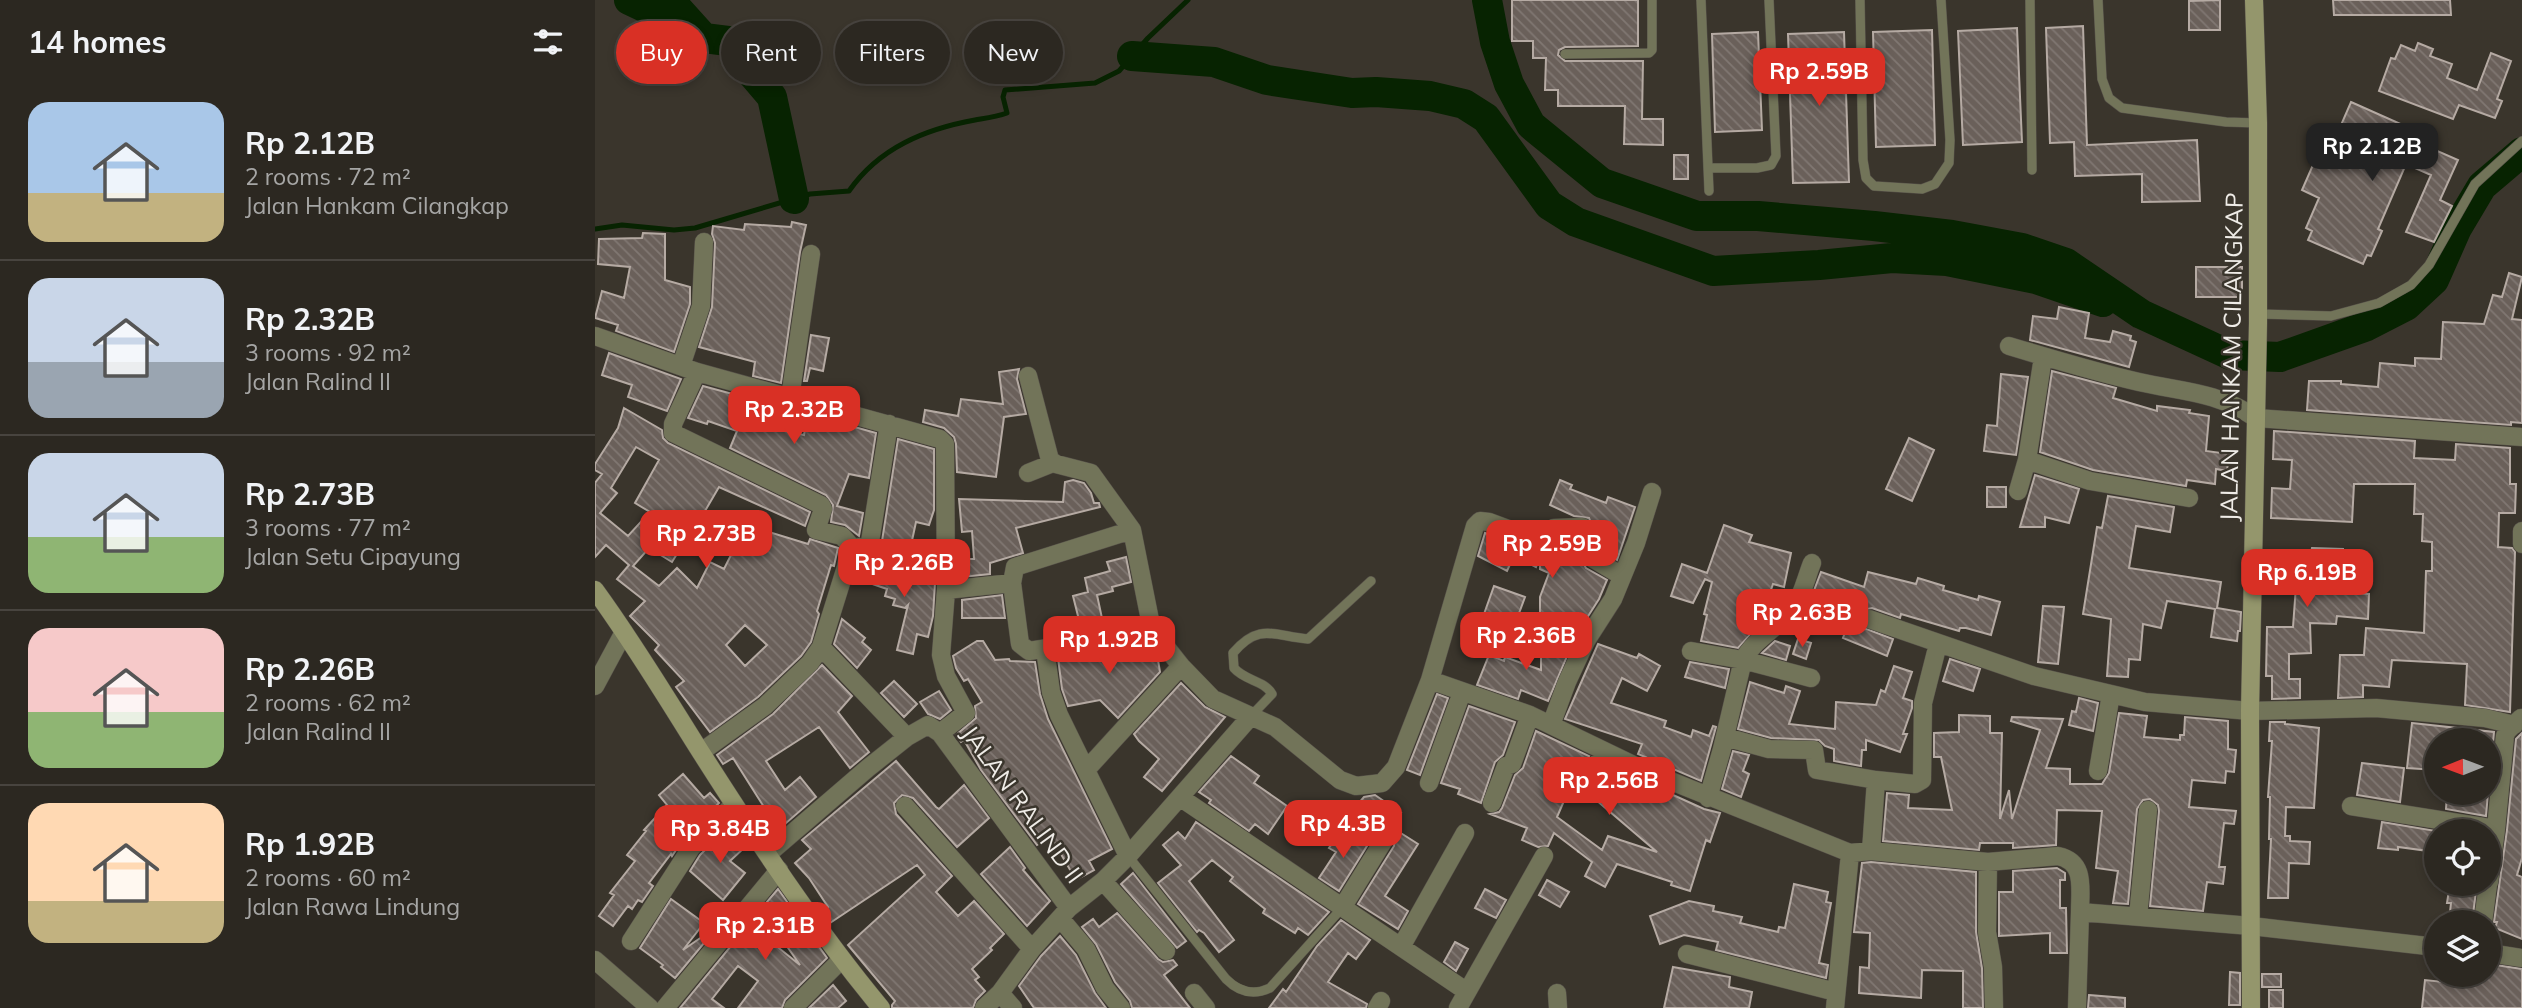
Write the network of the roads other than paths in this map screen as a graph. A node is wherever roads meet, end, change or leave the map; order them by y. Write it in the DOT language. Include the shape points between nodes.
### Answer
graph roads {
  1 [pos="1652,0"];
  2 [pos="1701,0"];
  3 [pos="1769,0"];
  4 [pos="1860,0"];
  5 [pos="1941,0"];
  6 [pos="2030,0"];
  7 [pos="2098,0"];
  8 [pos="2254,0"];
  9 [pos="1565,54"];
  10 [pos="2258,122"];
  11 [pos="2522,141"];
  12 [pos="1708,168"];
  13 [pos="2032,170"];
  14 [pos="1709,191"];
  15 [pos="704,242"];
  16 [pos="811,254"];
  17 [pos="2258,319"];
  18 [pos="595,336"];
  19 [pos="2009,346"];
  20 [pos="2043,356"];
  21 [pos="689,369"];
  22 [pos="1028,376"];
  23 [pos="790,398"];
  24 [pos="2256,418"];
  25 [pos="890,424"];
  26 [pos="2522,437"];
  27 [pos="2027,460"];
  28 [pos="1053,463"];
  29 [pos="1028,473"];
  30 [pos="2018,491"];
  31 [pos="1652,492"];
  32 [pos="2189,498"];
  33 [pos="1132,530"];
  34 [pos="2522,531"];
  35 [pos="2522,544"];
  36 [pos="850,545"];
  37 [pos="869,548"];
  38 [pos="1812,564"];
  39 [pos="1622,576"];
  40 [pos="1371,581"];
  41 [pos="946,583"];
  42 [pos="1012,583"];
  43 [pos="595,590"];
  44 [pos="1870,619"];
  45 [pos="1155,631"];
  46 [pos="624,632"];
  47 [pos="1938,644"];
  48 [pos="821,647"];
  49 [pos="1045,649"];
  50 [pos="1691,651"];
  51 [pos="1743,660"];
  52 [pos="1181,666"];
  53 [pos="597,678"];
  54 [pos="1811,678"];
  55 [pos="1430,680"];
  56 [pos="1462,692"];
  57 [pos="2111,694"];
  58 [pos="2250,711"];
  59 [pos="1530,715"];
  60 [pos="1251,716"];
  61 [pos="2518,721"];
  62 [pos="1551,725"];
  63 [pos="940,733"];
  64 [pos="907,737"];
  65 [pos="1725,737"];
  66 [pos="701,752"];
  67 [pos="1606,752"];
  68 [pos="1086,770"];
  69 [pos="2098,771"];
  70 [pos="1876,780"];
  71 [pos="1429,783"];
  72 [pos="1577,789"];
  73 [pos="1181,798"];
  74 [pos="1708,798"];
  75 [pos="1492,803"];
  76 [pos="734,804"];
  77 [pos="905,806"];
  78 [pos="2351,806"];
  79 [pos="2148,810"];
  80 [pos="2433,819"];
  81 [pos="2497,819"];
  82 [pos="1465,833"];
  83 [pos="1384,840"];
  84 [pos="1871,851"];
  85 [pos="1850,853"];
  86 [pos="768,854"];
  87 [pos="1128,856"];
  88 [pos="1544,856"];
  89 [pos="1988,862"];
  90 [pos="779,870"];
  91 [pos="1103,881"];
  92 [pos="1342,908"];
  93 [pos="2080,912"];
  94 [pos="1065,913"];
  95 [pos="2138,917"];
  96 [pos="2251,926"];
  97 [pos="632,941"];
  98 [pos="2424,946"];
  99 [pos="1401,947"];
  100 [pos="1032,949"];
  101 [pos="1166,951"];
  102 [pos="1688,954"];
  103 [pos="2501,955"];
  104 [pos="2522,958"];
  105 [pos="595,960"];
  106 [pos="841,960"];
  107 [pos="1467,991"];
  108 [pos="1000,993"];
  109 [pos="1194,993"];
  110 [pos="1836,1000"];
  111 [pos="650,1008"];
  112 [pos="665,1008"];
  113 [pos="793,1008"];
  114 [pos="881,1008"];
  115 [pos="984,1008"];
  116 [pos="1013,1008"];
  117 [pos="1121,1008"];
  118 [pos="1206,1008"];
  119 [pos="1458,1008"];
  120 [pos="1994,1008"];
  121 [pos="2077,1008"];
  122 [pos="2251,1008"];
  1 -- 9 [label="lane" via="1649,53"];
  2 -- 12 [label="lane"];
  3 -- 12 [label="lane" via="1776,156 1771,165 1757,168"];
  4 -- 5 [label="lane" via="1866,178 1874,186 1923,189 1935,184 1949,163"];
  6 -- 13 [label="lane"];
  7 -- 10 [label="lane" via="2102,79 2115,103 2141,112"];
  8 -- 10 [label="street, JALAN HANKAM CILANGKAP"];
  10 -- 17 [label="street, JALAN HANKAM CILANGKAP"];
  11 -- 17 [label="lane" via="2475,184 2429,265 2411,285 2379,303 2331,316"];
  12 -- 14 [label="lane"];
  15 -- 21 [label="street" via="701,306"];
  16 -- 23 [label="street"];
  17 -- 24 [label="street, JALAN HANKAM CILANGKAP"];
  18 -- 21 [label="street, JALAN RALIND II"];
  19 -- 20 [label="street"];
  20 -- 24 [label="street" via="2203,393"];
  20 -- 27 [label="street"];
  21 -- 23 [label="street, JALAN RALIND II"];
  21 -- 36 [label="street" via="673,433 821,505 816,530 842,536"];
  22 -- 28 [label="street"];
  23 -- 25 [label="street, JALAN RALIND II"];
  24 -- 26 [label="street"];
  24 -- 58 [label="street, JALAN HANKAM CILANGKAP"];
  25 -- 37 [label="street"];
  25 -- 41 [label="street, JALAN RALIND II" via="940,439 947,447"];
  27 -- 30 [label="street"];
  27 -- 32 [label="street" via="2090,481"];
  28 -- 29 [label="street"];
  28 -- 33 [label="street" via="1091,473"];
  31 -- 39 [label="street"];
  33 -- 42 [label="street" via="1016,567"];
  33 -- 45 [label="street"];
  34 -- 35 [label="street"];
  36 -- 37 [label="street"];
  36 -- 48 [label="street"];
  37 -- 41 [label="street"];
  38 -- 51 [label="street" via="1795,606 1763,634"];
  39 -- 55 [label="street" via="1592,558 1582,527 1554,528 1549,544 1480,521"];
  39 -- 62 [label="street" via="1571,671"];
  40 -- 60 [label="lane" via="1308,639 1263,632 1238,647 1233,653 1234,668 1272,694"];
  41 -- 42 [label="street"];
  41 -- 63 [label="street, JALAN RALIND II" via="941,662 966,713"];
  42 -- 49 [label="street" via="1020,644 1029,651"];
  43 -- 46 [label="street"];
  44 -- 47 [label="street"];
  45 -- 49 [label="street"];
  45 -- 52 [label="street"];
  46 -- 53 [label="street"];
  46 -- 66 [label="street"];
  47 -- 57 [label="street" via="2034,676"];
  47 -- 70 [label="street" via="1923,703 1922,780 1915,785"];
  48 -- 64 [label="street"];
  48 -- 66 [label="street" via="778,695"];
  49 -- 68 [label="street" via="1051,692"];
  50 -- 51 [label="street"];
  51 -- 54 [label="street"];
  51 -- 65 [label="street"];
  52 -- 60 [label="street" via="1213,699"];
  52 -- 68 [label="street"];
  55 -- 56 [label="street"];
  55 -- 60 [label="street" via="1396,767 1382,783 1356,786 1340,780 1275,727"];
  56 -- 59 [label="street"];
  56 -- 71 [label="street"];
  57 -- 58 [label="street" via="2145,702"];
  57 -- 69 [label="street"];
  58 -- 61 [label="street" via="2377,708"];
  58 -- 96 [label="street, JALAN HANKAM CILANGKAP"];
  59 -- 62 [label="street"];
  59 -- 75 [label="street"];
  60 -- 73 [label="street"];
  61 -- 81 [label="street" via="2505,736"];
  62 -- 67 [label="street"];
  63 -- 64 [label="street" via="929,724"];
  63 -- 94 [label="street, JALAN RALIND II"];
  64 -- 86 [label="street"];
  65 -- 70 [label="street" via="1769,749 1814,750 1817,770"];
  65 -- 74 [label="street"];
  66 -- 76 [label="street"];
  67 -- 72 [label="street"];
  67 -- 74 [label="street"];
  68 -- 87 [label="street"];
  70 -- 84 [label="street"];
  73 -- 87 [label="street"];
  73 -- 92 [label="street"];
  74 -- 85 [label="street"];
  76 -- 86 [label="street"];
  76 -- 97 [label="street" via="691,848"];
  77 -- 100 [label="street"];
  78 -- 80 [label="street"];
  79 -- 95 [label="street"];
  82 -- 99 [label="street"];
  83 -- 92 [label="street"];
  84 -- 85 [label="street"];
  84 -- 89 [label="street"];
  85 -- 110 [label="street"];
  86 -- 90 [label="street"];
  87 -- 91 [label="street"];
  87 -- 92 [label="lane" via="1226,979 1248,992 1275,984"];
  88 -- 107 [label="street"];
  89 -- 93 [label="street" via="2068,858 2080,877"];
  89 -- 120 [label="street" via="1987,932"];
  90 -- 106 [label="street"];
  90 -- 112 [label="street"];
  91 -- 94 [label="street"];
  91 -- 101 [label="street"];
  92 -- 99 [label="street"];
  93 -- 95 [label="street"];
  93 -- 121 [label="street"];
  94 -- 100 [label="street"];
  94 -- 117 [label="street, JALAN RALIND II" via="1105,988"];
  95 -- 96 [label="street"];
  96 -- 98 [label="street"];
  96 -- 122 [label="street, JALAN HANKAM CILANGKAP"];
  99 -- 107 [label="street"];
  100 -- 108 [label="street"];
  102 -- 110 [label="street"];
  103 -- 104 [label="street"];
  105 -- 111 [label="street"];
  106 -- 113 [label="street"];
  106 -- 114 [label="street"];
  107 -- 119 [label="street"];
  108 -- 115 [label="street"];
  108 -- 116 [label="street"];
  109 -- 118 [label="street"];
}
